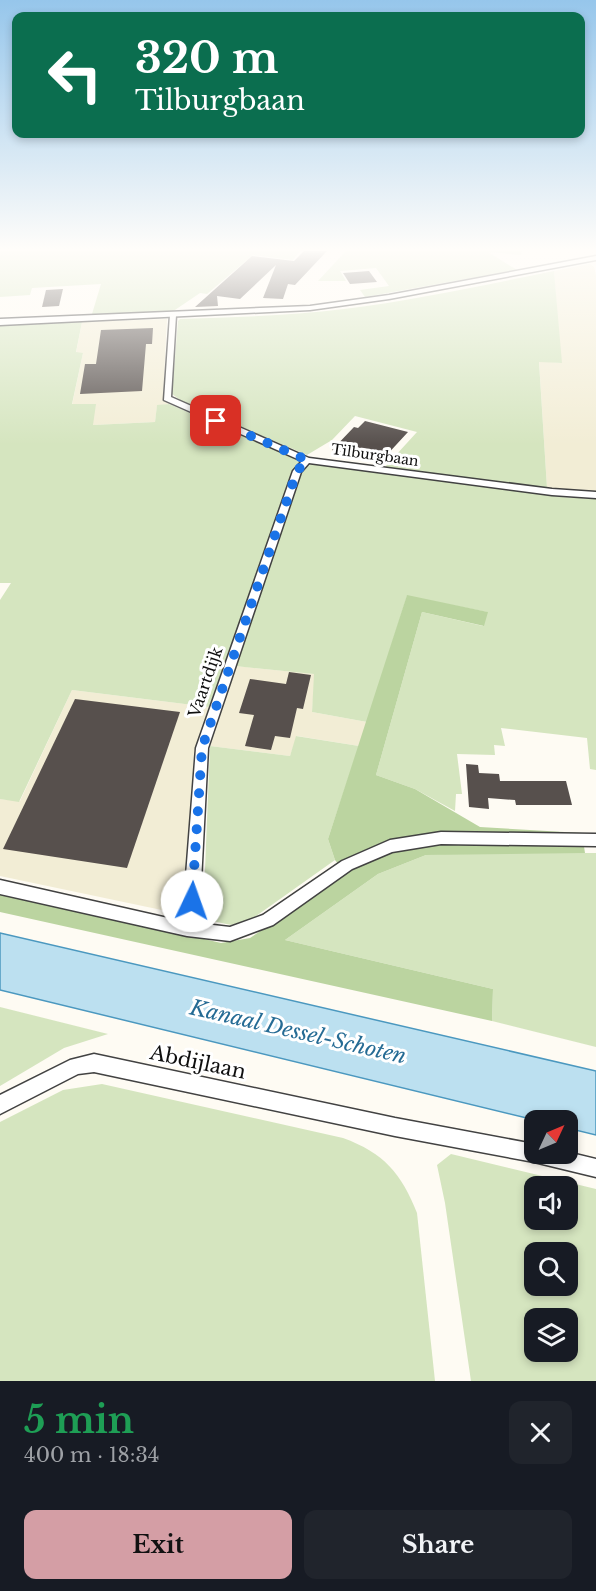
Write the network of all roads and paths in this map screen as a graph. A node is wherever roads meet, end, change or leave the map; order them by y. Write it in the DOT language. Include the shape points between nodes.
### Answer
graph roads {
  1 [pos="162,315"];
  2 [pos="173,315"];
  3 [pos="0,322"];
  4 [pos="307,460"];
  5 [pos="596,495"];
  6 [pos="596,840"];
  7 [pos="0,887"];
  8 [pos="187,928"];
  9 [pos="0,1105"];
  10 [pos="524,1151"];
  11 [pos="578,1164"];
  12 [pos="596,1168"];
  1 -- 3 [label="street"];
  2 -- 4 [label="street, Tilburgbaan" via="167,398"];
  4 -- 5 [label="street, Tilburgbaan"];
  4 -- 8 [label="street, Vaartdijk" via="297,471 202,748"];
  6 -- 8 [label="street" via="441,838 390,846 347,865 268,920 250,928 230,934"];
  7 -- 8 [label="street"];
  9 -- 10 [label="street, Abdijlaan" via="76,1066 94,1063"];
  11 -- 12 [label="street, Abdijlaan"];
}
